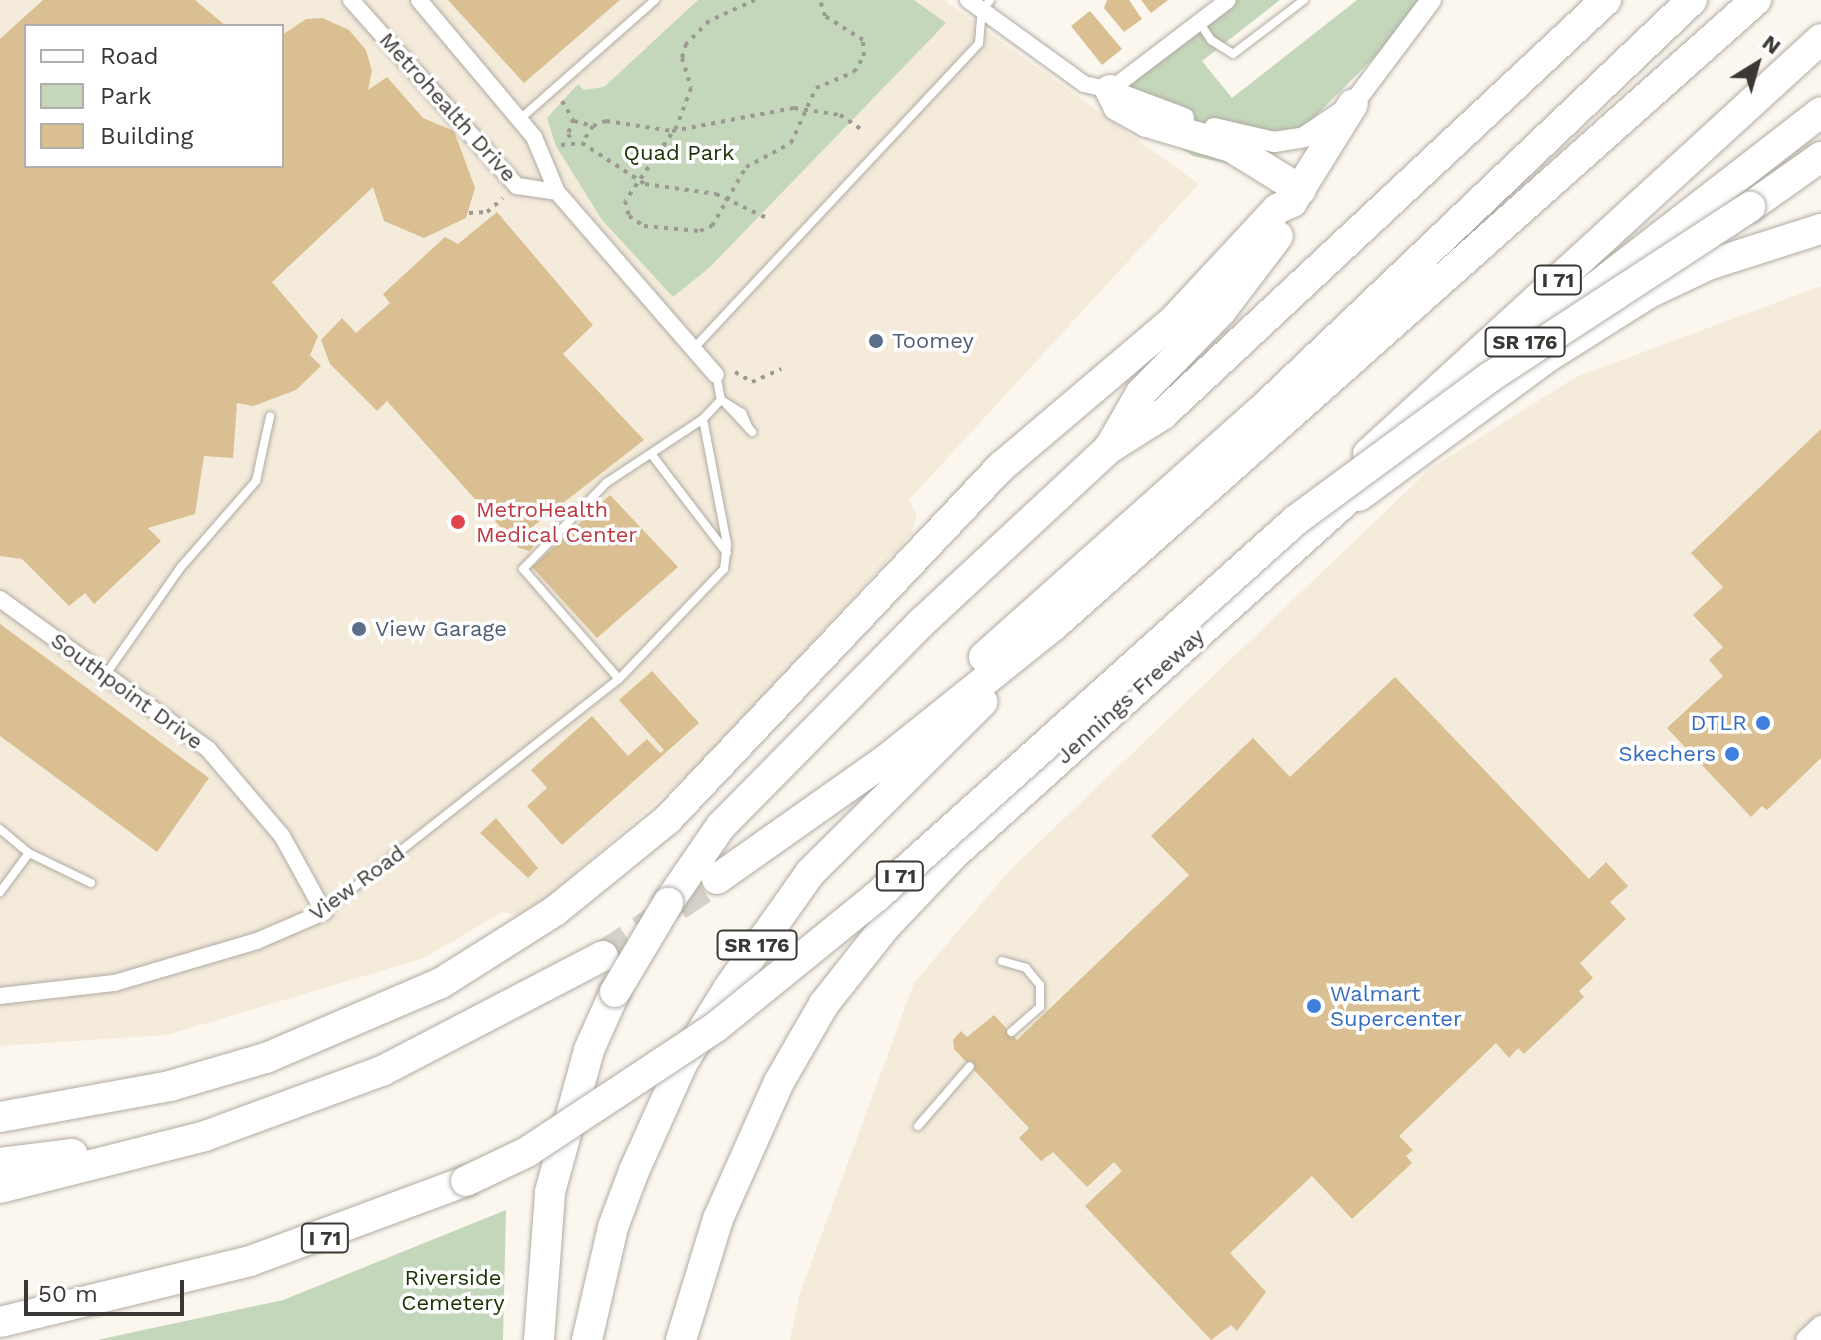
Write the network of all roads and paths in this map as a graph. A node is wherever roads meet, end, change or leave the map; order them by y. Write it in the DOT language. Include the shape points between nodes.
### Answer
graph roads {
  1 [pos="351,0"];
  2 [pos="419,0"];
  3 [pos="655,0"];
  4 [pos="755,0"];
  5 [pos="820,0"];
  6 [pos="968,0"];
  7 [pos="1228,0"];
  8 [pos="1304,0"];
  9 [pos="1431,0"];
  10 [pos="1606,0"];
  11 [pos="1692,0"];
  12 [pos="1756,0"];
  13 [pos="986,5"];
  14 [pos="1199,22"];
  15 [pos="1821,39"];
  16 [pos="1110,90"];
  17 [pos="552,92"];
  18 [pos="1353,104"];
  19 [pos="803,108"];
  20 [pos="1821,112"];
  21 [pos="520,119"];
  22 [pos="574,121"];
  23 [pos="1821,125"];
  24 [pos="593,126"];
  25 [pos="862,130"];
  26 [pos="672,131"];
  27 [pos="574,142"];
  28 [pos="582,143"];
  29 [pos="561,145"];
  30 [pos="1821,157"];
  31 [pos="1821,168"];
  32 [pos="1740,176"];
  33 [pos="635,179"];
  34 [pos="557,192"];
  35 [pos="1297,196"];
  36 [pos="503,198"];
  37 [pos="727,198"];
  38 [pos="1750,207"];
  39 [pos="469,213"];
  40 [pos="769,219"];
  41 [pos="1821,229"];
  42 [pos="694,348"];
  43 [pos="781,369"];
  44 [pos="735,372"];
  45 [pos="716,375"];
  46 [pos="724,403"];
  47 [pos="270,417"];
  48 [pos="703,419"];
  49 [pos="751,430"];
  50 [pos="1108,449"];
  51 [pos="652,455"];
  52 [pos="1309,521"];
  53 [pos="727,553"];
  54 [pos="0,599"];
  55 [pos="1052,627"];
  56 [pos="106,674"];
  57 [pos="619,679"];
  58 [pos="827,803"];
  59 [pos="0,829"];
  60 [pos="29,853"];
  61 [pos="717,879"];
  62 [pos="91,883"];
  63 [pos="0,892"];
  64 [pos="324,912"];
  65 [pos="603,956"];
  66 [pos="1002,961"];
  67 [pos="0,996"];
  68 [pos="1011,1032"];
  69 [pos="970,1066"];
  70 [pos="0,1117"];
  71 [pos="918,1126"];
  72 [pos="205,1136"];
  73 [pos="0,1163"];
  74 [pos="0,1188"];
  75 [pos="178,1282"];
  76 [pos="0,1306"];
  77 [pos="0,1322"];
  78 [pos="1821,1326"];
  79 [pos="539,1340"];
  80 [pos="587,1340"];
  81 [pos="681,1340"];
  82 [pos="1806,1340"];
  1 -- 34 [label="street, Metrohealth Drive" via="517,186"];
  2 -- 21 [label="street, Metrohealth Drive"];
  3 -- 17 [label="lane"];
  4 -- 26 [label="path" via="709,21 686,44 682,58 691,88"];
  5 -- 19 [label="path" via="825,16 863,40 864,56 854,72 816,88"];
  6 -- 13 [label="street"];
  7 -- 14 [label="street"];
  8 -- 14 [label="lane" via="1233,54 1211,40"];
  9 -- 18 [label="street"];
  10 -- 50 [label="highway" via="1162,415"];
  11 -- 58 [label="highway" via="1272,400 955,683 847,771"];
  12 -- 55 [label="highway"];
  13 -- 16 [label="street" via="1084,84"];
  13 -- 42 [label="lane" via="979,43"];
  14 -- 16 [label="street"];
  15 -- 52 [label="highway, I 71, bridge"];
  16 -- 18 [label="street" via="1227,132 1274,142 1304,137"];
  16 -- 35 [label="highway" via="1118,106 1147,122 1231,147"];
  17 -- 21 [label="lane"];
  17 -- 22 [label="path"];
  18 -- 35 [label="highway"];
  19 -- 25 [label="path" via="840,115"];
  19 -- 26 [label="path"];
  19 -- 37 [label="path" via="791,143 746,167"];
  20 -- 32 [label="highway, SR 176"];
  21 -- 34 [label="street, Metrohealth Drive"];
  22 -- 24 [label="path"];
  22 -- 27 [label="path" via="568,134"];
  23 -- 32 [label="highway"];
  24 -- 26 [label="path" via="610,121"];
  24 -- 28 [label="path"];
  26 -- 33 [label="path"];
  27 -- 28 [label="path"];
  27 -- 29 [label="path"];
  28 -- 33 [label="path"];
  30 -- 38 [label="highway"];
  31 -- 38 [label="highway"];
  32 -- 52 [label="highway, Jennings Freeway / SR 176" via="1570,304"];
  33 -- 37 [label="path"];
  33 -- 37 [label="path" via="625,209 653,230 705,230"];
  34 -- 42 [label="street, Metrohealth Drive"];
  35 -- 50 [label="highway" via="1288,222 1249,276 1141,393"];
  35 -- 70 [label="highway" via="1277,209 1174,320 1002,466 667,820 555,911 441,983 266,1058 170,1086"];
  36 -- 39 [label="path" via="487,212"];
  37 -- 40 [label="path"];
  38 -- 52 [label="highway, bridge" via="1490,377"];
  41 -- 52 [label="highway" via="1708,265 1649,293"];
  42 -- 45 [label="street, Metrohealth Drive"];
  43 -- 44 [label="path" via="752,382"];
  45 -- 46 [label="lane"];
  46 -- 48 [label="lane"];
  46 -- 49 [label="lane" via="750,421"];
  47 -- 56 [label="lane" via="256,481 181,567"];
  48 -- 51 [label="lane"];
  48 -- 53 [label="lane"];
  50 -- 79 [label="highway, bridge" via="921,623 721,826 639,946 589,1050 550,1192"];
  51 -- 53 [label="lane"];
  51 -- 57 [label="lane" via="606,483 523,569"];
  52 -- 75 [label="highway, I 71, bridge" via="795,967 620,1094 466,1181 331,1236"];
  52 -- 81 [label="highway, Jennings Freeway / SR 176" via="952,856 824,1004 742,1158"];
  53 -- 57 [label="lane, View Road" via="724,569"];
  54 -- 56 [label="street, Southpoint Drive"];
  55 -- 58 [label="highway"];
  55 -- 80 [label="highway, SR 176" via="810,873 728,989 683,1062 634,1171 613,1227"];
  56 -- 64 [label="street, Southpoint Drive" via="208,749 282,836"];
  57 -- 64 [label="lane, View Road"];
  58 -- 61 [label="highway"];
  59 -- 60 [label="lane"];
  60 -- 62 [label="lane"];
  60 -- 63 [label="lane"];
  64 -- 67 [label="street, View Road" via="257,941 114,983"];
  65 -- 72 [label="highway" via="382,1071"];
  66 -- 68 [label="lane" via="1026,968 1040,985 1040,1007"];
  69 -- 71 [label="lane"];
  72 -- 73 [label="highway"];
  72 -- 74 [label="highway"];
  75 -- 76 [label="highway, I 71"];
  75 -- 77 [label="highway"];
  78 -- 82 [label="street"];
}
